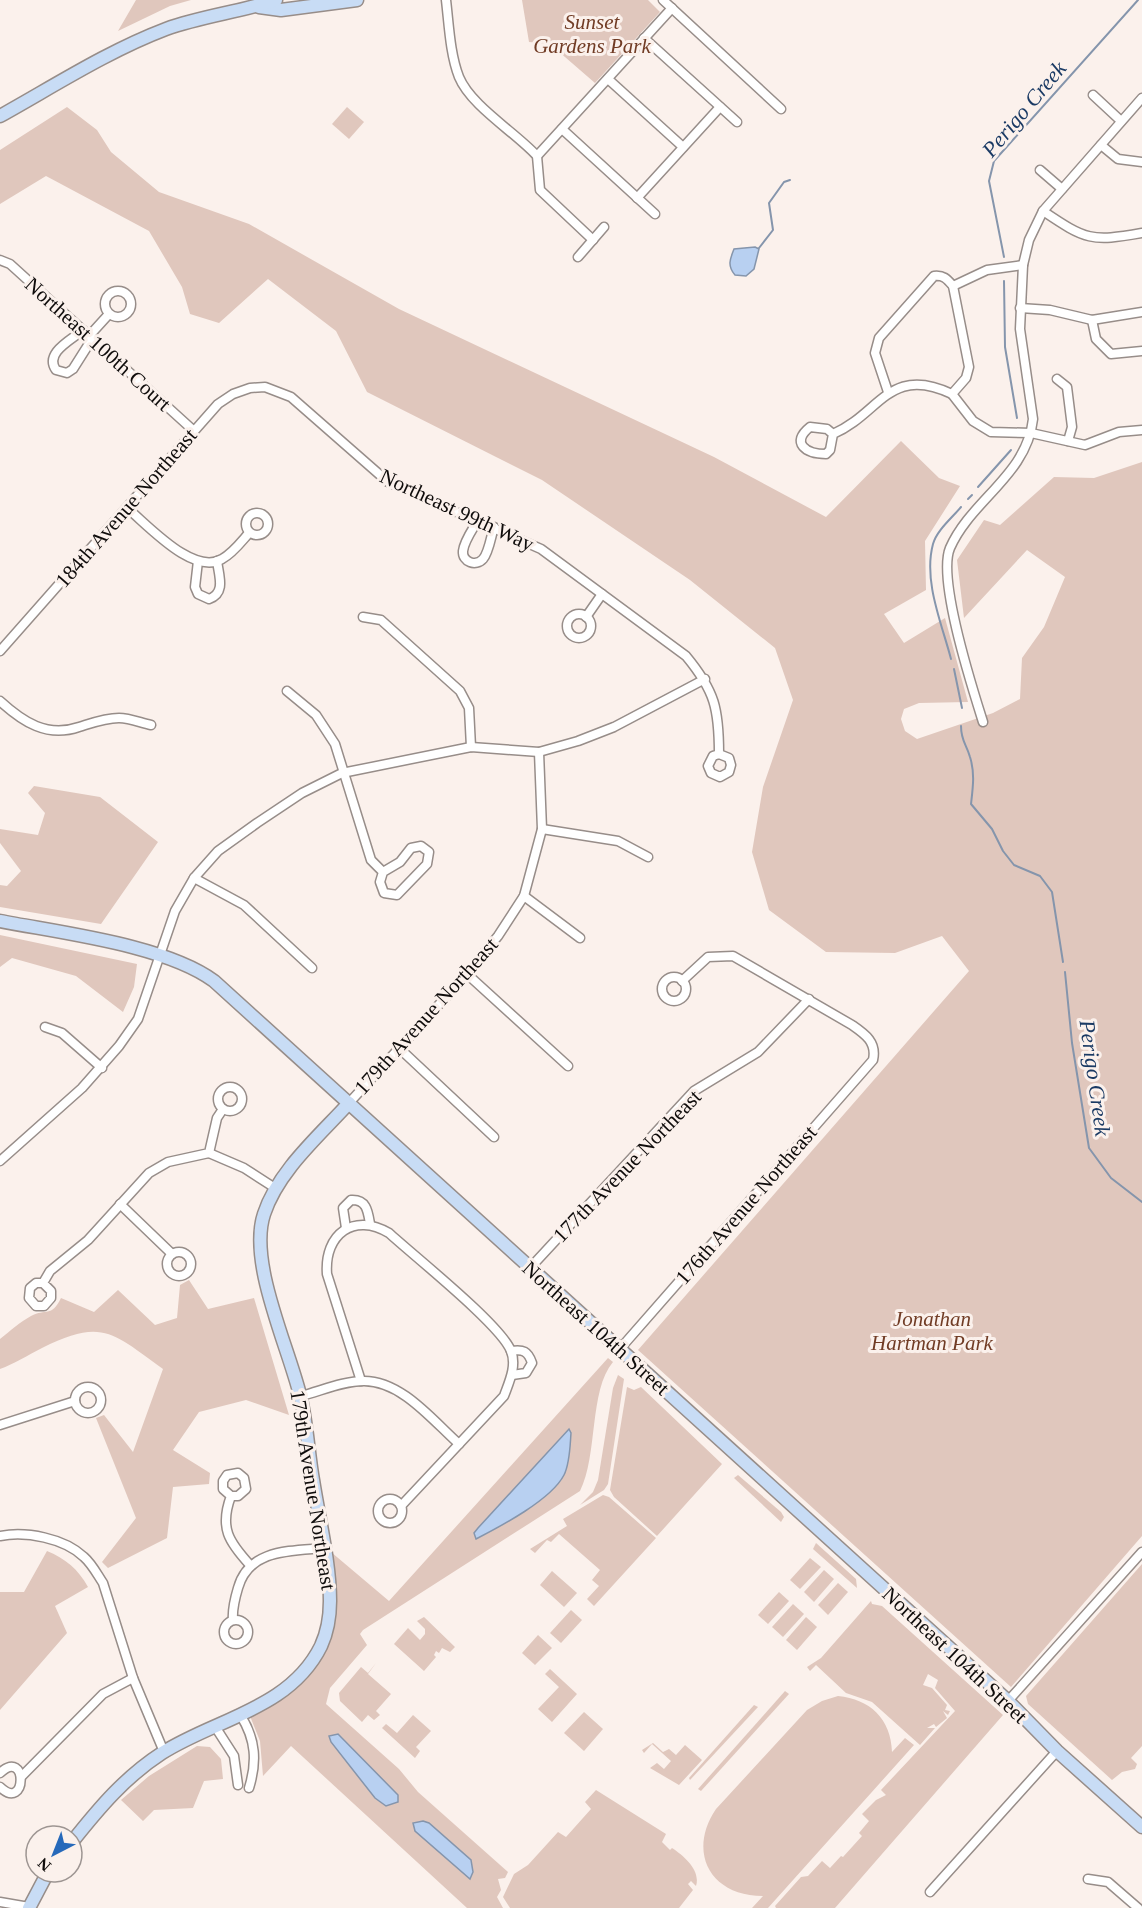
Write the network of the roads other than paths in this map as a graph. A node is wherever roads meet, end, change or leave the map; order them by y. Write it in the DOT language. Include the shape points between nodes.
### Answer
graph roads {
  1 [pos="276,0"];
  2 [pos="357,0"];
  3 [pos="446,0"];
  4 [pos="663,0"];
  5 [pos="258,3"];
  6 [pos="672,8"];
  7 [pos="644,38"];
  8 [pos="608,79"];
  9 [pos="1092,95"];
  10 [pos="1142,98"];
  11 [pos="720,106"];
  12 [pos="781,109"];
  13 [pos="0,116"];
  14 [pos="1121,121"];
  15 [pos="736,122"];
  16 [pos="562,129"];
  17 [pos="1101,145"];
  18 [pos="683,147"];
  19 [pos="537,156"];
  20 [pos="1142,162"];
  21 [pos="1040,170"];
  22 [pos="1062,189"];
  23 [pos="637,198"];
  24 [pos="1043,211"];
  25 [pos="655,214"];
  26 [pos="604,227"];
  27 [pos="1142,233"];
  28 [pos="593,240"];
  29 [pos="578,257"];
  30 [pos="1,260"];
  31 [pos="1023,265"];
  32 [pos="953,286"];
  33 [pos="1020,308"];
  34 [pos="1142,312"];
  35 [pos="109,314"];
  36 [pos="1092,320"];
  37 [pos="88,335"];
  38 [pos="1142,351"];
  39 [pos="1057,379"];
  40 [pos="265,387"];
  41 [pos="888,392"];
  42 [pos="952,394"];
  43 [pos="1142,430"];
  44 [pos="194,431"];
  45 [pos="1031,433"];
  46 [pos="832,434"];
  47 [pos="1068,441"];
  48 [pos="127,508"];
  49 [pos="478,520"];
  50 [pos="494,527"];
  51 [pos="249,533"];
  52 [pos="198,561"];
  53 [pos="217,561"];
  54 [pos="602,594"];
  55 [pos="586,616"];
  56 [pos="363,617"];
  57 [pos="0,651"];
  58 [pos="705,679"];
  59 [pos="287,692"];
  60 [pos="0,701"];
  61 [pos="983,722"];
  62 [pos="151,725"];
  63 [pos="471,747"];
  64 [pos="539,752"];
  65 [pos="719,754"];
  66 [pos="342,773"];
  67 [pos="542,829"];
  68 [pos="648,856"];
  69 [pos="382,872"];
  70 [pos="194,878"];
  71 [pos="524,896"];
  72 [pos="0,921"];
  73 [pos="580,938"];
  74 [pos="158,955"];
  75 [pos="312,968"];
  76 [pos="467,974"];
  77 [pos="682,981"];
  78 [pos="809,999"];
  79 [pos="45,1028"];
  80 [pos="399,1048"];
  81 [pos="568,1066"];
  82 [pos="102,1068"];
  83 [pos="349,1103"];
  84 [pos="223,1109"];
  85 [pos="494,1137"];
  86 [pos="209,1153"];
  87 [pos="0,1161"];
  88 [pos="275,1188"];
  89 [pos="120,1204"];
  90 [pos="370,1224"];
  91 [pos="346,1228"];
  92 [pos="172,1254"];
  93 [pos="530,1268"];
  94 [pos="43,1283"];
  95 [pos="619,1350"];
  96 [pos="511,1351"];
  97 [pos="512,1375"];
  98 [pos="361,1381"];
  99 [pos="301,1396"];
  100 [pos="75,1401"];
  101 [pos="0,1425"];
  102 [pos="459,1444"];
  103 [pos="231,1496"];
  104 [pos="401,1506"];
  105 [pos="0,1536"];
  106 [pos="324,1548"];
  107 [pos="1142,1552"];
  108 [pos="250,1565"];
  109 [pos="233,1620"];
  110 [pos="133,1678"];
  111 [pos="1008,1701"];
  112 [pos="241,1716"];
  113 [pos="216,1728"];
  114 [pos="1057,1751"];
  115 [pos="164,1752"];
  116 [pos="0,1773"];
  117 [pos="22,1776"];
  118 [pos="238,1785"];
  119 [pos="0,1787"];
  120 [pos="249,1788"];
  121 [pos="84,1827"];
  122 [pos="1142,1827"];
  123 [pos="1088,1879"];
  124 [pos="41,1884"];
  125 [pos="930,1892"];
  126 [pos="0,1902"];
  127 [pos="29,1907"];
  128 [pos="1138,1908"];
  1 -- 5 [label="street"];
  2 -- 5 [label="street" via="281,10"];
  3 -- 19 [label="street" via="461,81"];
  4 -- 6 [label="street"];
  5 -- 13 [label="street" via="165,30"];
  6 -- 7 [label="street"];
  6 -- 12 [label="street"];
  7 -- 8 [label="street"];
  7 -- 11 [label="street"];
  8 -- 16 [label="street"];
  8 -- 18 [label="street"];
  9 -- 14 [label="street"];
  10 -- 14 [label="street"];
  11 -- 15 [label="street"];
  11 -- 18 [label="street"];
  14 -- 17 [label="street"];
  16 -- 19 [label="street"];
  16 -- 23 [label="street"];
  17 -- 20 [label="street" via="1118,159"];
  17 -- 22 [label="street"];
  18 -- 23 [label="street"];
  19 -- 28 [label="street" via="540,190"];
  21 -- 22 [label="street"];
  22 -- 24 [label="street"];
  23 -- 25 [label="street"];
  24 -- 27 [label="street" via="1089,238 1102,240"];
  24 -- 31 [label="street" via="1029,240"];
  26 -- 28 [label="street"];
  28 -- 29 [label="street"];
  30 -- 37 [label="street, Northeast 100th Court"];
  31 -- 32 [label="street" via="987,270"];
  31 -- 33 [label="street"];
  32 -- 41 [label="street" via="947,278 934,276 879,338 875,353"];
  32 -- 42 [label="street" via="969,367 966,378"];
  33 -- 36 [label="street"];
  33 -- 45 [label="street" via="1033,419"];
  34 -- 36 [label="street"];
  35 -- 37 [label="street"];
  36 -- 38 [label="street" via="1096,339 1111,354"];
  37 -- 37 [label="street" via="73,369 67,373 56,370 54,355"];
  37 -- 44 [label="street, Northeast 100th Court"];
  39 -- 47 [label="street" via="1067,387 1072,427"];
  40 -- 44 [label="street, 184th Avenue Northeast" via="233,394 218,404"];
  40 -- 49 [label="street, Northeast 99th Way" via="308,410 388,482"];
  41 -- 42 [label="street" via="926,385"];
  41 -- 46 [label="street" via="849,427"];
  42 -- 45 [label="street" via="973,421 991,432"];
  43 -- 47 [label="street" via="1119,432 1085,445"];
  44 -- 48 [label="street, 184th Avenue Northeast"];
  45 -- 47 [label="street"];
  45 -- 61 [label="street" via="1014,468 957,536 946,563 954,617"];
  48 -- 52 [label="street" via="174,548"];
  48 -- 57 [label="street, 184th Avenue Northeast"];
  49 -- 50 [label="street, Northeast 99th Way"];
  49 -- 50 [label="street" via="463,550 469,562 483,559"];
  50 -- 54 [label="street, Northeast 99th Way" via="541,549"];
  51 -- 53 [label="street" via="231,553"];
  52 -- 53 [label="street"];
  52 -- 53 [label="street" via="195,588 208,598 215,596 220,587"];
  54 -- 55 [label="street"];
  54 -- 58 [label="street, Northeast 99th Way" via="686,656"];
  56 -- 63 [label="street" via="381,620 460,691 469,708"];
  58 -- 64 [label="street" via="614,727"];
  58 -- 65 [label="street" via="719,722"];
  59 -- 66 [label="street" via="327,729"];
  60 -- 62 [label="street" via="32,726 50,731 67,731 120,718"];
  63 -- 64 [label="street"];
  63 -- 66 [label="street"];
  64 -- 67 [label="street, 179th Avenue Northeast"];
  66 -- 69 [label="street" via="371,860"];
  66 -- 70 [label="street" via="302,793 257,823 218,851"];
  67 -- 68 [label="street" via="618,841"];
  67 -- 71 [label="street, 179th Avenue Northeast"];
  69 -- 69 [label="street" via="400,862 411,848 421,846 429,852 427,864 397,895 384,893"];
  70 -- 74 [label="street" via="175,911"];
  70 -- 75 [label="street" via="244,905"];
  71 -- 73 [label="street"];
  71 -- 76 [label="street, 179th Avenue Northeast"];
  72 -- 74 [label="street, Northeast 104th Street"];
  74 -- 82 [label="street" via="138,1019"];
  74 -- 83 [label="street, Northeast 104th Street" via="196,968 214,981"];
  76 -- 80 [label="street, 179th Avenue Northeast"];
  76 -- 81 [label="street"];
  77 -- 78 [label="street" via="708,957 733,956"];
  78 -- 93 [label="street, 177th Avenue Northeast" via="758,1052 694,1092"];
  78 -- 95 [label="street, 176th Avenue Northeast" via="866,1035 874,1046 873,1059"];
  79 -- 82 [label="street" via="62,1033"];
  80 -- 83 [label="street, 179th Avenue Northeast"];
  80 -- 85 [label="street"];
  82 -- 87 [label="street"];
  83 -- 88 [label="street, 179th Avenue Northeast"];
  83 -- 93 [label="street, Northeast 104th Street"];
  84 -- 86 [label="street"];
  86 -- 88 [label="street" via="244,1168"];
  86 -- 89 [label="street" via="168,1162 149,1173"];
  88 -- 99 [label="street, 179th Avenue Northeast" via="263,1215 264,1276"];
  89 -- 92 [label="street"];
  89 -- 94 [label="street" via="88,1240 50,1270"];
  90 -- 91 [label="street"];
  90 -- 91 [label="street" via="366,1207 351,1200 343,1208"];
  90 -- 96 [label="street" via="389,1233 491,1326"];
  91 -- 98 [label="street" via="326,1258 327,1274"];
  93 -- 95 [label="street, Northeast 104th Street"];
  95 -- 111 [label="street, Northeast 104th Street"];
  96 -- 97 [label="street"];
  96 -- 97 [label="street" via="526,1352 532,1363 526,1373"];
  97 -- 102 [label="street" via="504,1396"];
  98 -- 99 [label="street"];
  98 -- 102 [label="street" via="380,1383 402,1393"];
  99 -- 106 [label="street, 179th Avenue Northeast"];
  100 -- 101 [label="street"];
  102 -- 104 [label="street"];
  103 -- 108 [label="street" via="225,1522 229,1542"];
  105 -- 110 [label="street" via="53,1540 84,1557 103,1583"];
  106 -- 108 [label="street" via="275,1552"];
  106 -- 112 [label="street, 179th Avenue Northeast" via="330,1601 320,1646 288,1688"];
  107 -- 111 [label="street"];
  108 -- 109 [label="street" via="239,1582"];
  110 -- 115 [label="street"];
  110 -- 117 [label="street" via="103,1694"];
  111 -- 114 [label="street, Northeast 104th Street"];
  112 -- 113 [label="street, 179th Avenue Northeast"];
  112 -- 120 [label="street" via="254,1750"];
  113 -- 115 [label="street, 179th Avenue Northeast"];
  113 -- 118 [label="street" via="234,1756"];
  114 -- 122 [label="street, Northeast 104th Street"];
  114 -- 125 [label="street"];
  115 -- 121 [label="street, 179th Avenue Northeast" via="116,1788"];
  116 -- 117 [label="street" via="13,1768"];
  117 -- 119 [label="street" via="22,1783 14,1791"];
  123 -- 128 [label="street" via="1108,1882"];
  124 -- 127 [label="street"];
  126 -- 127 [label="street"];
}
